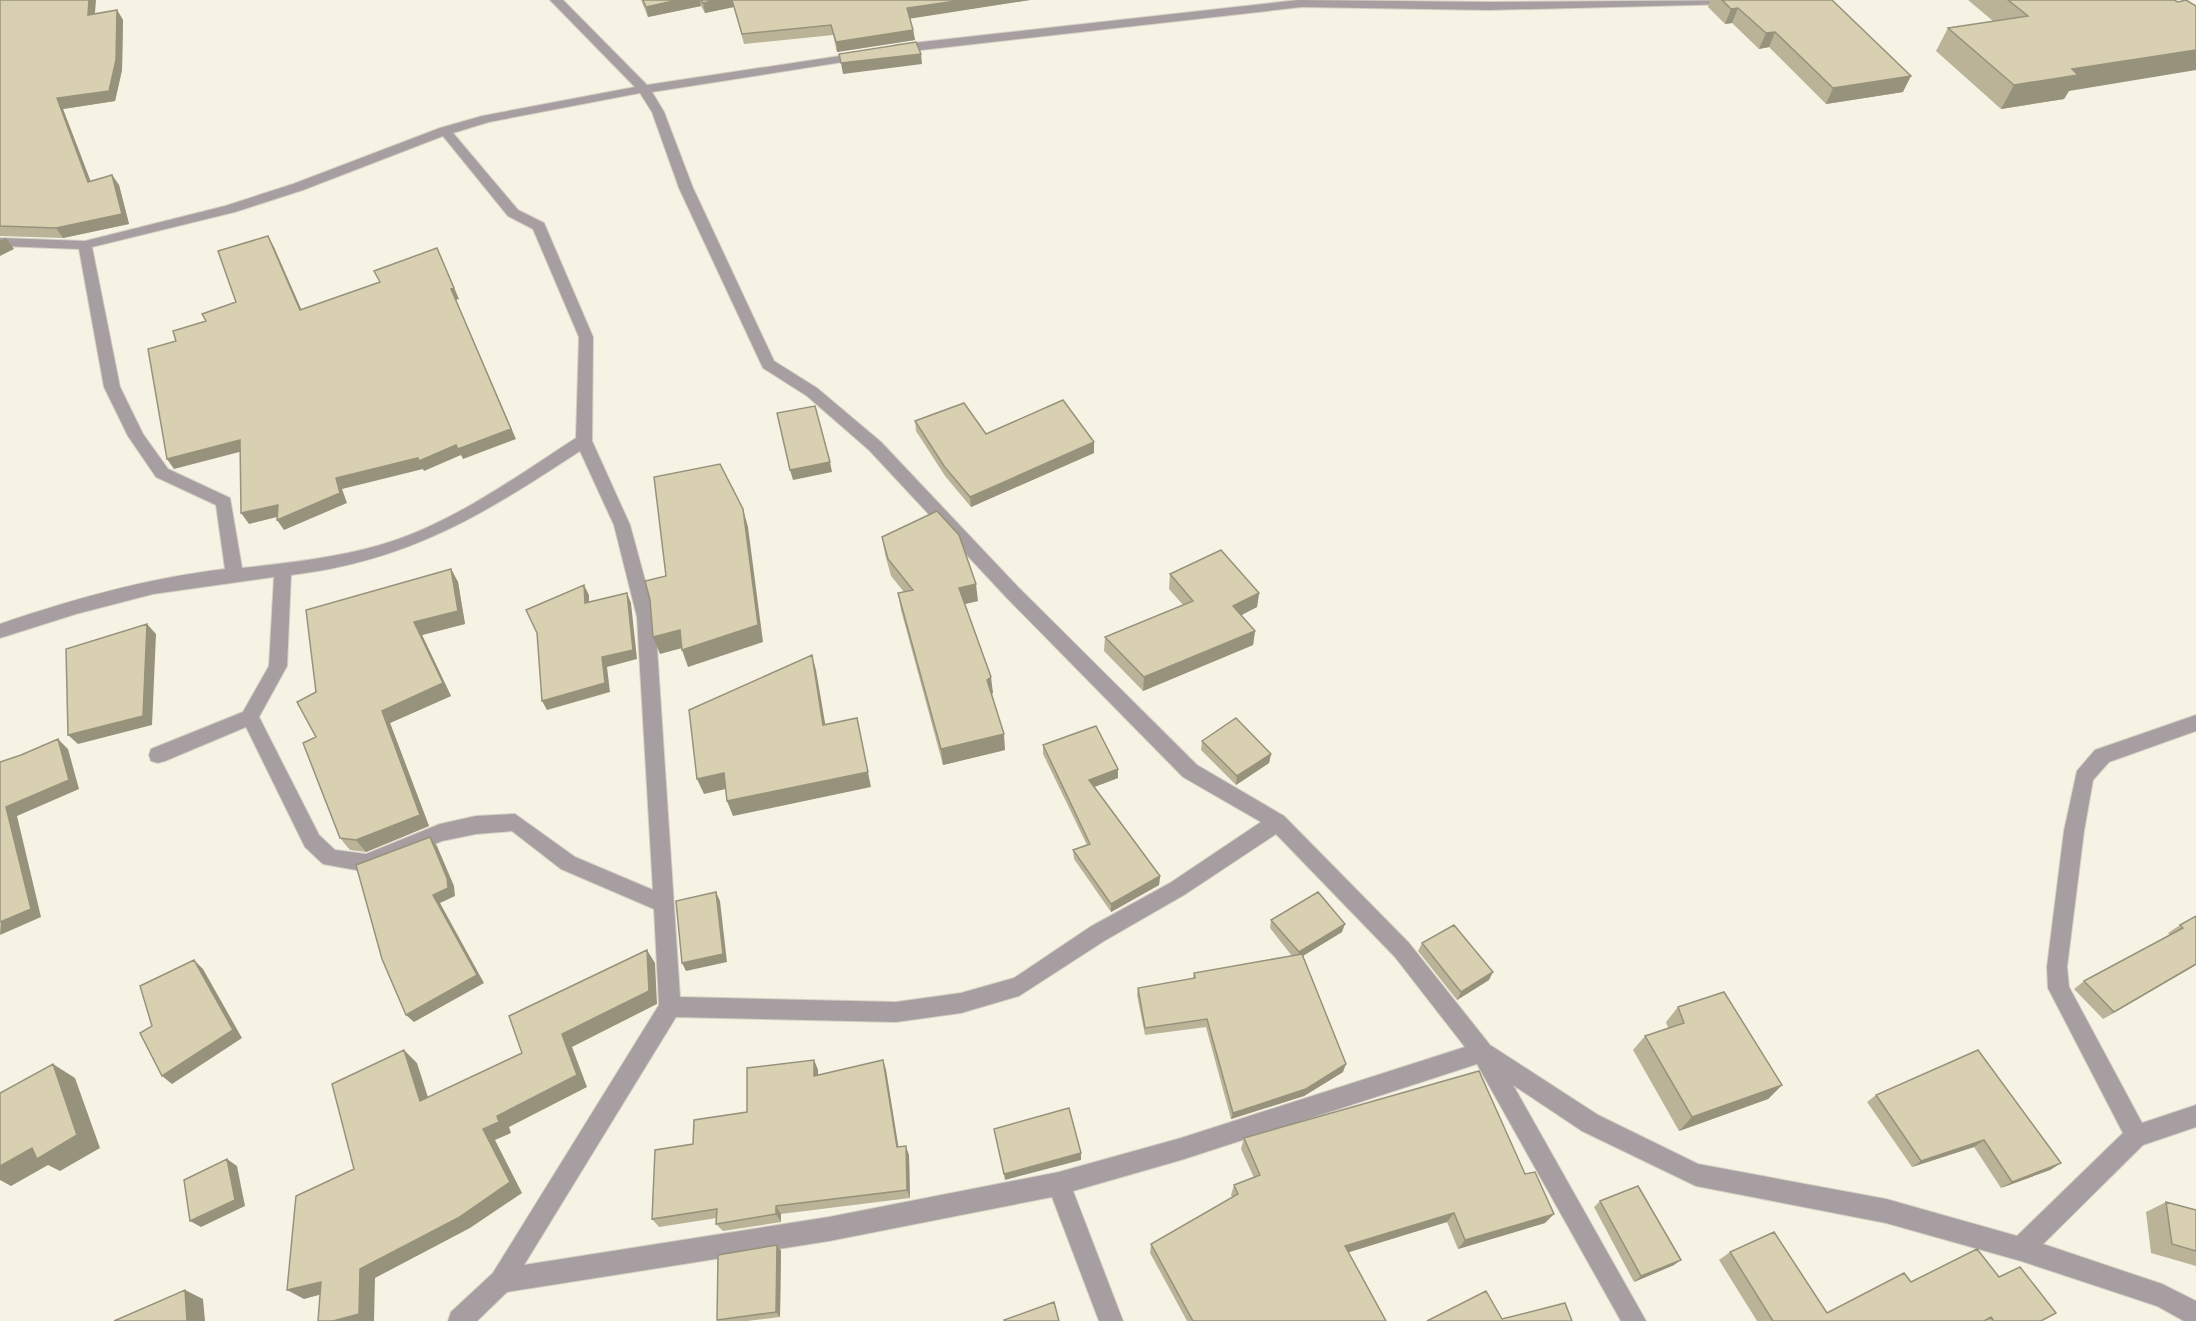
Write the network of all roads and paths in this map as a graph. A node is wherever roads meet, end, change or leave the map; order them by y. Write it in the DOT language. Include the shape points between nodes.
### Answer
graph roads {
  1 [pos="556,0"];
  2 [pos="1762,0"];
  3 [pos="1773,0"];
  4 [pos="1303,1"];
  5 [pos="1487,3"];
  6 [pos="644,89"];
  7 [pos="445,130"];
  8 [pos="0,242"];
  9 [pos="85,246"];
  10 [pos="584,441"];
  11 [pos="283,568"];
  12 [pos="234,575"];
  13 [pos="0,631"];
  14 [pos="250,717"];
  15 [pos="2196,723"];
  16 [pos="158,755"];
  17 [pos="1277,822"];
  18 [pos="663,903"];
  19 [pos="670,1007"];
  20 [pos="1482,1052"];
  21 [pos="2196,1116"];
  22 [pos="2138,1136"];
  23 [pos="1059,1185"];
  24 [pos="2021,1249"];
  25 [pos="501,1281"];
  26 [pos="2196,1314"];
  27 [pos="460,1321"];
  28 [pos="1111,1321"];
  29 [pos="1634,1321"];
  1 -- 6 [label="street"];
  2 -- 3 [label="street"];
  2 -- 5 [label="street"];
  4 -- 5 [label="street"];
  4 -- 6 [label="street" via="1166,12"];
  6 -- 7 [label="street"];
  6 -- 17 [label="street" via="658,112 686,188 768,364 812,392 875,447 1190,771"];
  7 -- 9 [label="street" via="287,191"];
  7 -- 10 [label="street" via="513,213 539,226 586,337"];
  8 -- 9 [label="street"];
  9 -- 12 [label="street" via="112,387 136,436 162,472 224,502"];
  10 -- 11 [label="street" via="461,518 387,550 324,566"];
  10 -- 18 [label="street" via="622,525 646,617"];
  11 -- 12 [label="street"];
  11 -- 14 [label="street" via="278,666"];
  12 -- 13 [label="street" via="153,586"];
  14 -- 16 [label="street"];
  14 -- 18 [label="street" via="312,841 330,858 367,863 440,833 515,822 568,863"];
  15 -- 22 [label="street" via="2102,756 2084,777 2074,831 2057,968 2059,988"];
  17 -- 19 [label="street" via="1019,986 962,1003 896,1012"];
  17 -- 20 [label="street" via="1402,950"];
  18 -- 19 [label="street"];
  19 -- 25 [label="street"];
  20 -- 23 [label="street"];
  20 -- 24 [label="street" via="1590,1123 1696,1175 1886,1211"];
  20 -- 29 [label="street"];
  21 -- 22 [label="street"];
  22 -- 24 [label="street"];
  23 -- 25 [label="street" via="829,1229"];
  23 -- 28 [label="street"];
  24 -- 26 [label="street" via="2162,1296"];
  25 -- 27 [label="street"];
}
